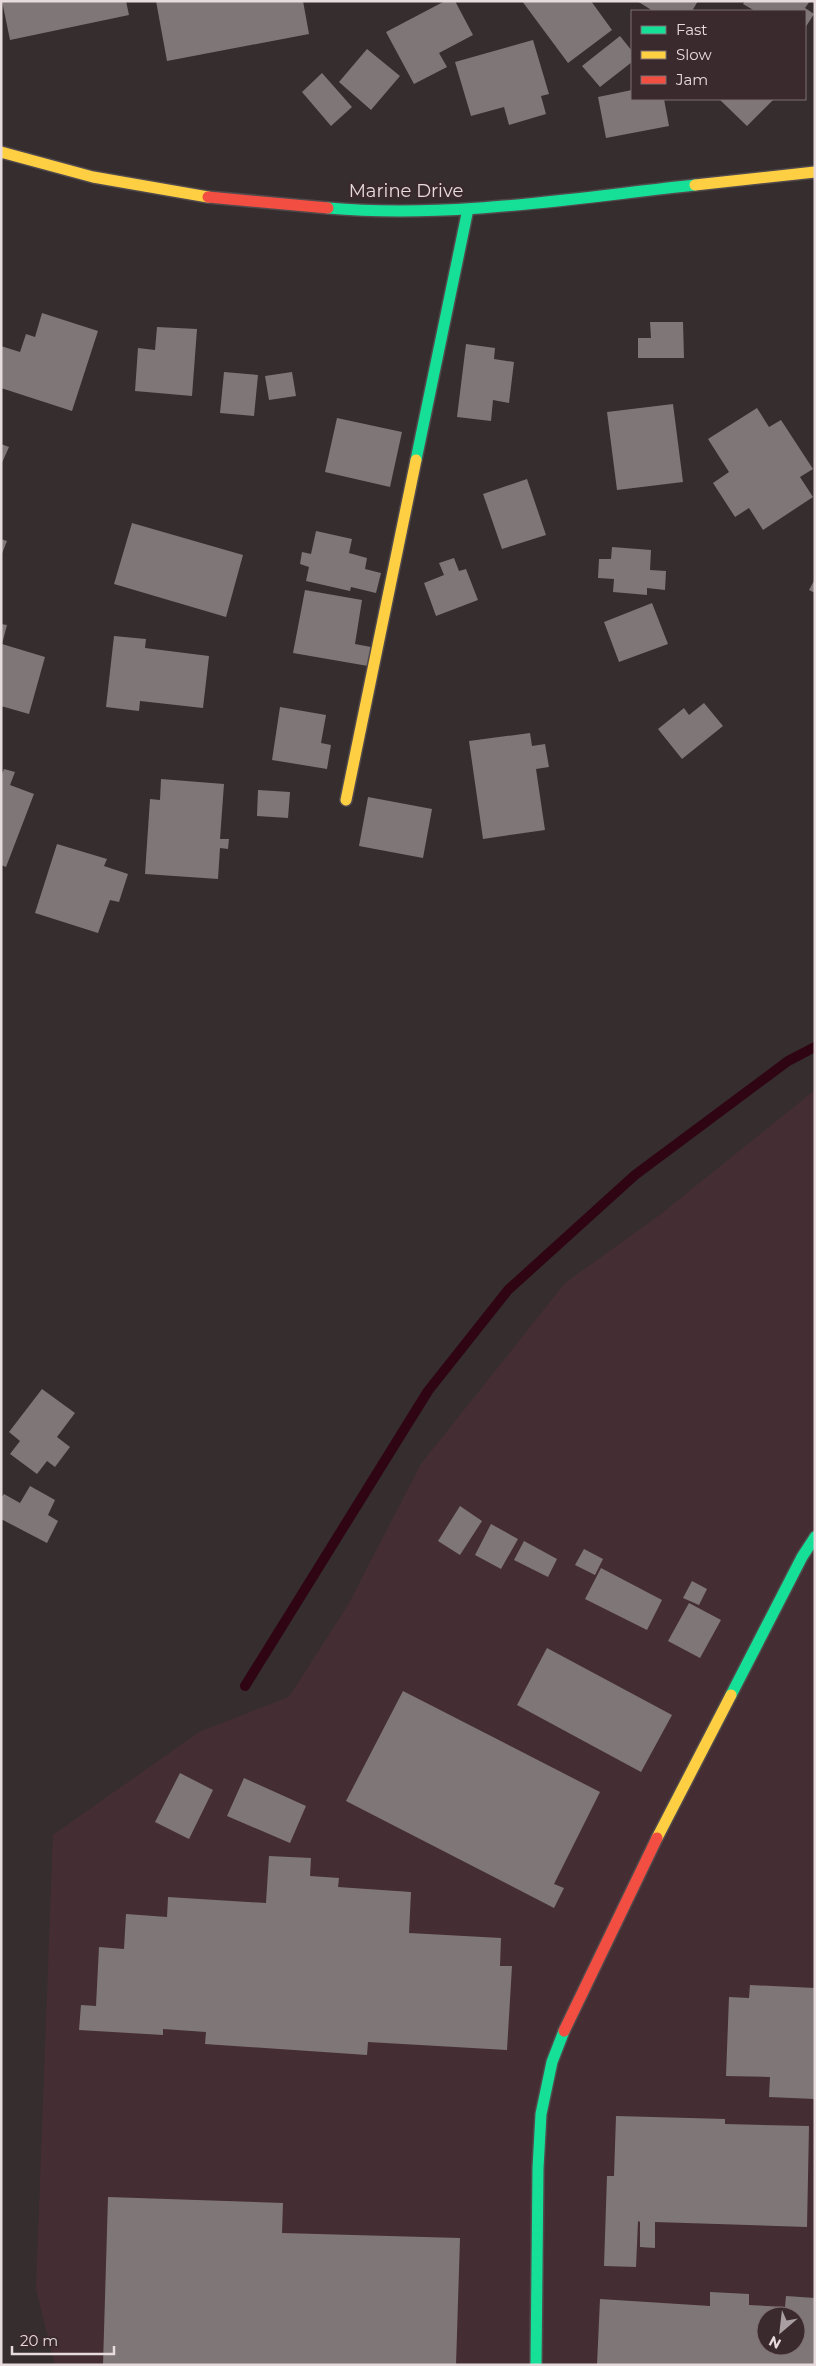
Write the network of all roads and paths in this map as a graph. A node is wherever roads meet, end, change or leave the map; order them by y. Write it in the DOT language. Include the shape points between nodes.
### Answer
graph roads {
  1 [pos="1,152"];
  2 [pos="815,172"];
  3 [pos="468,209"];
  4 [pos="346,800"];
  5 [pos="815,1537"];
  6 [pos="536,2365"];
  1 -- 3 [label="main road, Marine Drive" via="94,177 201,196 354,210"];
  2 -- 3 [label="main road, Marine Drive"];
  3 -- 4 [label="main road"];
  5 -- 6 [label="main road" via="646,1860 572,2011 552,2062 541,2114 538,2168"];
}
